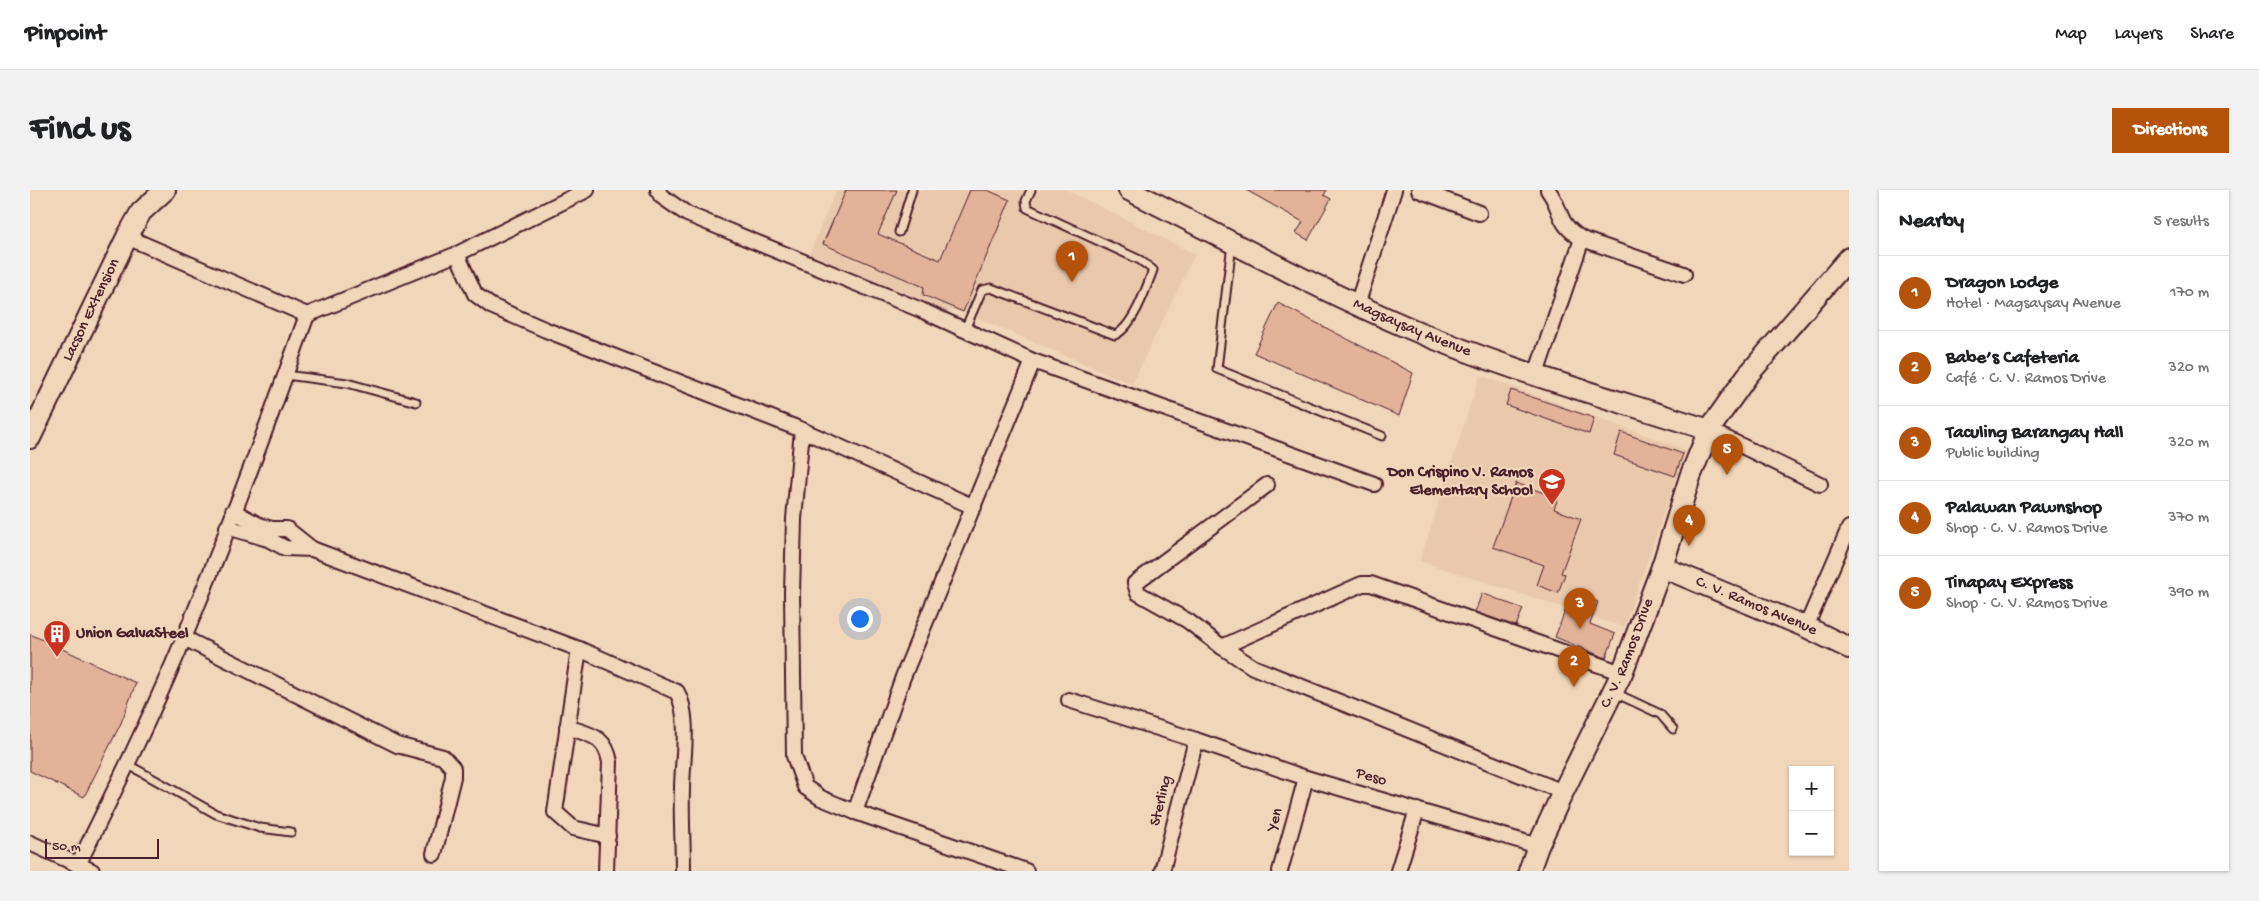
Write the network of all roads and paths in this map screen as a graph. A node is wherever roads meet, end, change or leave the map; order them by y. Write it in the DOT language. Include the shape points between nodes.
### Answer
graph roads {
  1 [pos="165,190"];
  2 [pos="587,190"];
  3 [pos="658,190"];
  4 [pos="912,190"];
  5 [pos="1031,190"];
  6 [pos="1129,190"];
  7 [pos="1394,190"];
  8 [pos="1419,190"];
  9 [pos="1548,190"];
  10 [pos="1479,214"];
  11 [pos="899,232"];
  12 [pos="127,237"];
  13 [pos="1582,239"];
  14 [pos="1233,242"];
  15 [pos="457,254"];
  16 [pos="1849,258"];
  17 [pos="1684,274"];
  18 [pos="1357,305"];
  19 [pos="306,315"];
  20 [pos="965,329"];
  21 [pos="1033,361"];
  22 [pos="1536,374"];
  23 [pos="286,375"];
  24 [pos="416,402"];
  25 [pos="802,430"];
  26 [pos="1709,430"];
  27 [pos="1382,436"];
  28 [pos="30,438"];
  29 [pos="1374,484"];
  30 [pos="1820,484"];
  31 [pos="1267,485"];
  32 [pos="974,507"];
  33 [pos="233,511"];
  34 [pos="227,527"];
  35 [pos="1849,528"];
  36 [pos="312,549"];
  37 [pos="1662,567"];
  38 [pos="1806,627"];
  39 [pos="184,638"];
  40 [pos="1222,647"];
  41 [pos="1849,648"];
  42 [pos="579,649"];
  43 [pos="1622,673"];
  44 [pos="1613,692"];
  45 [pos="1069,700"];
  46 [pos="567,727"];
  47 [pos="1673,729"];
  48 [pos="1196,740"];
  49 [pos="127,764"];
  50 [pos="1306,778"];
  51 [pos="1563,792"];
  52 [pos="1417,810"];
  53 [pos="854,812"];
  54 [pos="291,832"];
  55 [pos="608,836"];
  56 [pos="30,843"];
  57 [pos="1538,846"];
  58 [pos="434,854"];
  59 [pos="77,868"];
  60 [pos="92,871"];
  61 [pos="606,871"];
  62 [pos="683,871"];
  63 [pos="1026,871"];
  64 [pos="1162,871"];
  65 [pos="1280,871"];
  66 [pos="1398,871"];
  67 [pos="1529,871"];
  1 -- 12 [label="street, Lacson Extension" via="141,212"];
  2 -- 15 [label="street"];
  3 -- 20 [label="street" via="660,196 687,214"];
  4 -- 11 [label="lane"];
  5 -- 20 [label="lane" via="1027,208 1140,260 1153,270 1147,288 1124,331 1114,335 991,288 982,290"];
  6 -- 14 [label="street, Magsaysay Avenue"];
  7 -- 18 [label="street"];
  8 -- 10 [label="street"];
  9 -- 13 [label="street" via="1564,224"];
  12 -- 19 [label="street"];
  12 -- 28 [label="street, Lacson Extension"];
  13 -- 17 [label="street"];
  13 -- 22 [label="street"];
  14 -- 18 [label="street, Magsaysay Avenue"];
  14 -- 27 [label="lane" via="1217,369"];
  15 -- 19 [label="street"];
  15 -- 25 [label="street" via="475,294 491,306"];
  16 -- 26 [label="street, C. V. Ramos Drive" via="1747,376"];
  18 -- 22 [label="street, Magsaysay Avenue" via="1421,333"];
  19 -- 23 [label="street"];
  20 -- 21 [label="street"];
  21 -- 29 [label="street"];
  21 -- 32 [label="street"];
  22 -- 26 [label="street, Magsaysay Avenue"];
  23 -- 24 [label="lane" via="347,384"];
  23 -- 33 [label="street"];
  25 -- 32 [label="street"];
  25 -- 53 [label="street" via="794,519 792,593 794,756 805,787 821,798"];
  26 -- 30 [label="street"];
  26 -- 37 [label="street, C. V. Ramos Drive" via="1690,477"];
  31 -- 40 [label="street" via="1135,583 1138,593 1188,621"];
  32 -- 53 [label="street" via="902,677"];
  33 -- 34 [label="street"];
  33 -- 36 [label="street" via="259,525 287,529"];
  34 -- 36 [label="street" via="268,539 285,548"];
  34 -- 39 [label="street"];
  35 -- 38 [label="street"];
  36 -- 42 [label="street"];
  37 -- 38 [label="street, C. V. Ramos Avenue"];
  37 -- 43 [label="street, C. V. Ramos Drive"];
  38 -- 41 [label="street, C. V. Ramos Avenue"];
  39 -- 49 [label="street"];
  39 -- 58 [label="street" via="397,745 443,757 453,768 453,777"];
  40 -- 43 [label="street" via="1362,584 1371,584"];
  40 -- 51 [label="street" via="1252,667"];
  42 -- 46 [label="street"];
  42 -- 62 [label="street" via="677,692 680,698 684,736"];
  43 -- 44 [label="street, C. V. Ramos Drive"];
  44 -- 47 [label="lane" via="1660,714"];
  44 -- 51 [label="street, C. V. Ramos Drive"];
  45 -- 48 [label="street, Peso"];
  46 -- 55 [label="street" via="600,739 607,748 610,762"];
  46 -- 55 [label="street" via="555,812 573,828"];
  48 -- 50 [label="street, Peso"];
  48 -- 64 [label="street, Sterling"];
  49 -- 54 [label="lane" via="216,814 260,828"];
  49 -- 59 [label="street"];
  50 -- 52 [label="street, Peso"];
  50 -- 65 [label="street, Yen"];
  51 -- 57 [label="street, C. V. Ramos Drive"];
  52 -- 57 [label="street, Peso"];
  52 -- 66 [label="street"];
  53 -- 63 [label="street"];
  55 -- 61 [label="street"];
  56 -- 59 [label="street"];
  57 -- 67 [label="street, C. V. Ramos Drive"];
  59 -- 60 [label="street"];
}
